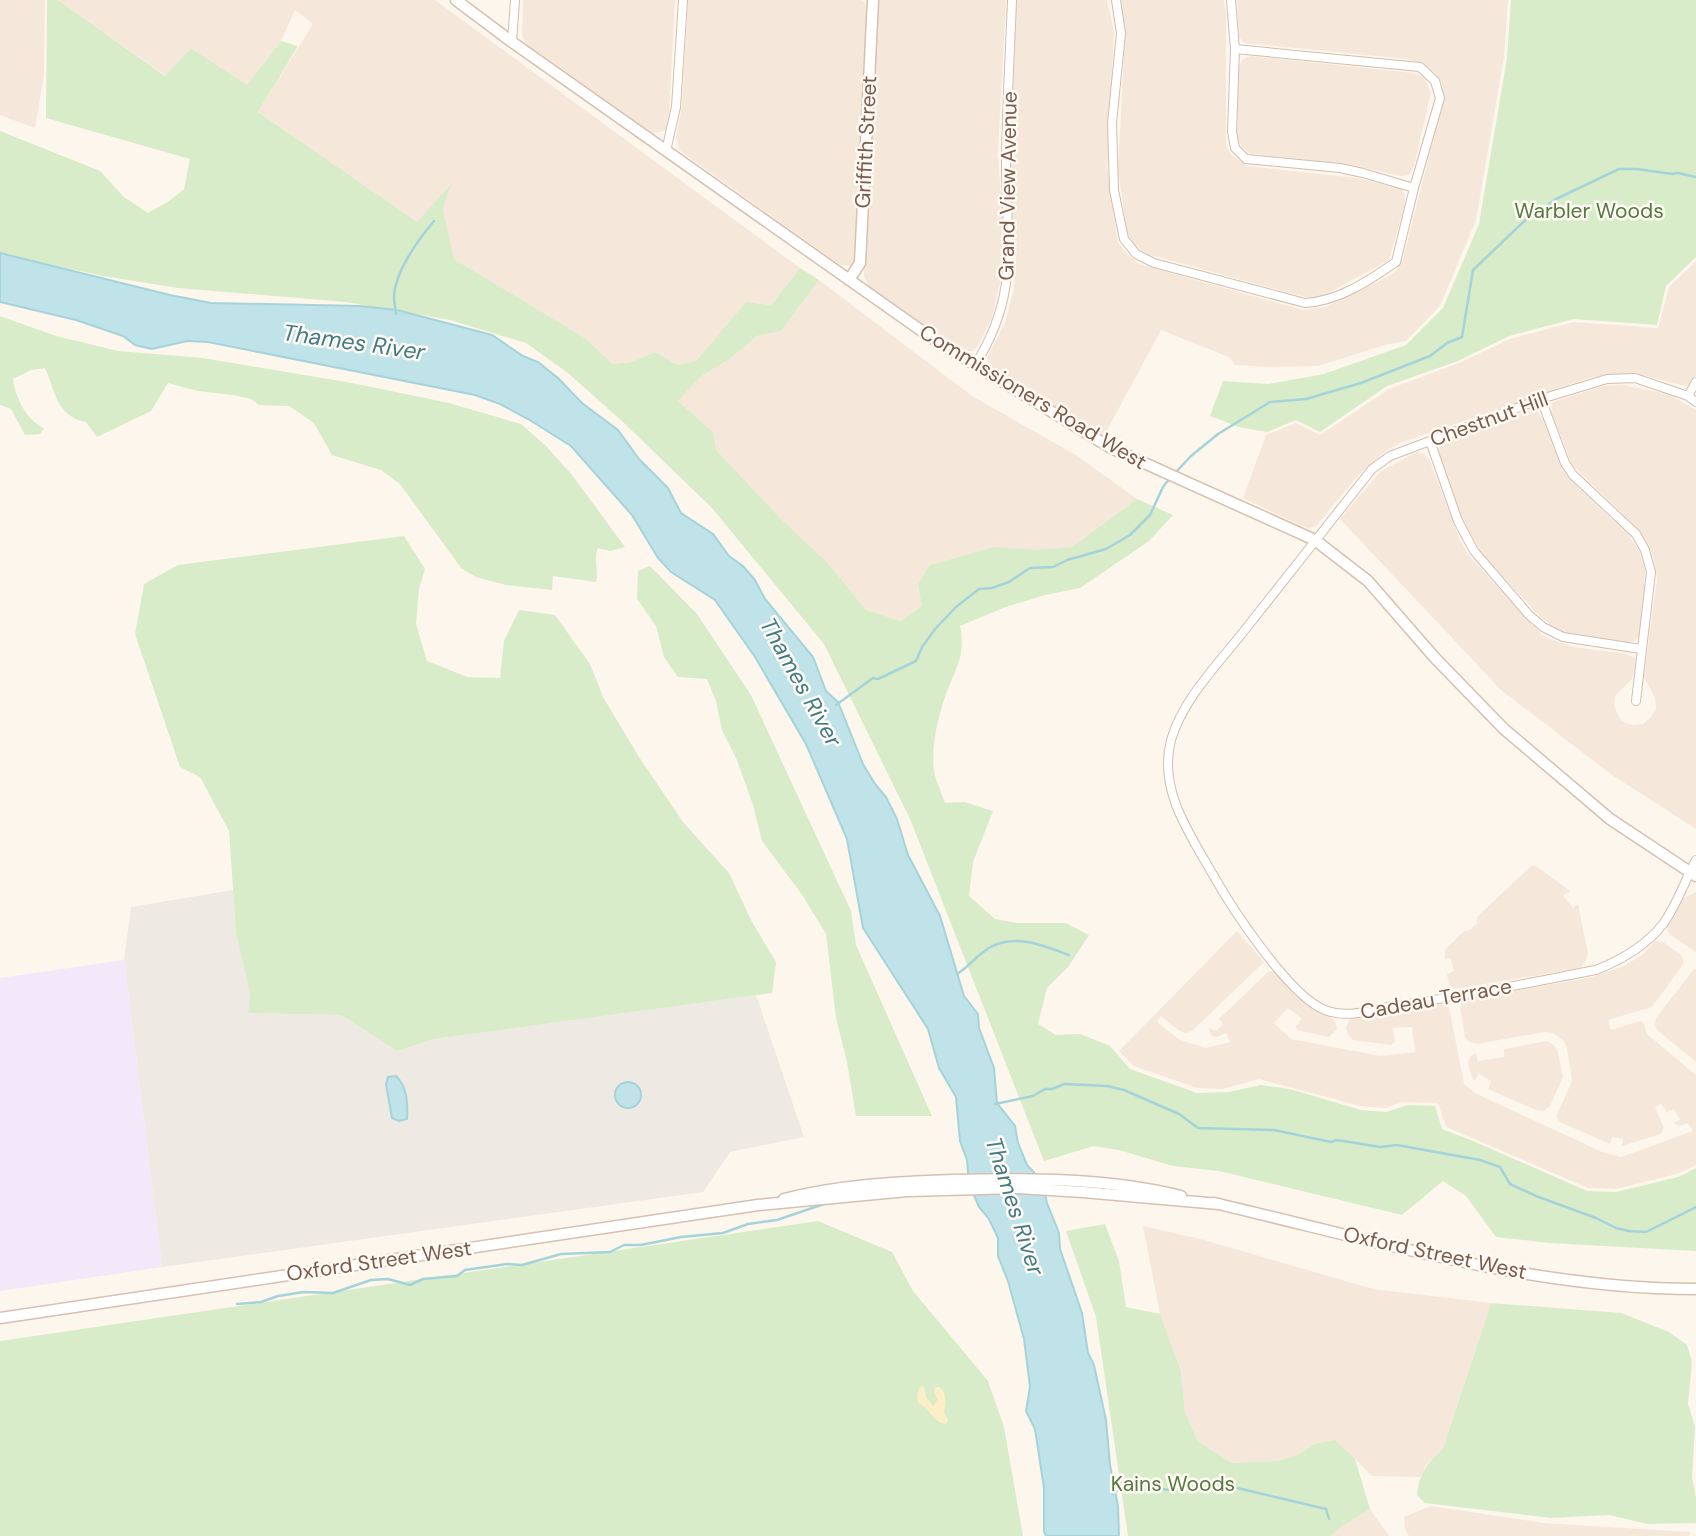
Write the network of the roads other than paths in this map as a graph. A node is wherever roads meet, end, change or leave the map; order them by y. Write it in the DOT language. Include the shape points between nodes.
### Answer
graph roads {
  1 [pos="456,0"];
  2 [pos="515,0"];
  3 [pos="683,0"];
  4 [pos="873,0"];
  5 [pos="1012,0"];
  6 [pos="1116,0"];
  7 [pos="1231,0"];
  8 [pos="512,42"];
  9 [pos="1236,49"];
  10 [pos="666,150"];
  11 [pos="1414,188"];
  12 [pos="849,280"];
  13 [pos="975,365"];
  14 [pos="1696,382"];
  15 [pos="1541,399"];
  16 [pos="1692,399"];
  17 [pos="1430,441"];
  18 [pos="1315,540"];
  19 [pos="1641,649"];
  20 [pos="1636,701"];
  21 [pos="1696,860"];
  22 [pos="1693,873"];
  23 [pos="1696,1289"];
  24 [pos="0,1318"];
  1 -- 8 [label="main road, Commissioners Road West"];
  2 -- 8 [label="street"];
  3 -- 10 [label="street" via="676,107"];
  4 -- 12 [label="main road, Griffith Street" via="860,263"];
  5 -- 13 [label="street, Grand View Avenue" via="1006,157 1009,267 1001,315"];
  6 -- 11 [label="street" via="1121,33 1112,123 1114,190 1124,239 1136,254 1275,296 1326,302 1396,262"];
  7 -- 9 [label="street"];
  8 -- 10 [label="main road, Commissioners Road West"];
  9 -- 11 [label="street" via="1232,132 1235,148 1246,159 1340,168"];
  9 -- 11 [label="street" via="1420,67 1435,81 1440,98"];
  10 -- 12 [label="main road, Commissioners Road West"];
  12 -- 13 [label="main road, Commissioners Road West"];
  13 -- 18 [label="main road, Commissioners Road West" via="1111,448"];
  14 -- 16 [label="street"];
  15 -- 16 [label="street, Chestnut Hill" via="1607,379 1635,378"];
  15 -- 17 [label="street, Chestnut Hill"];
  15 -- 19 [label="street" via="1573,475 1636,534 1645,550 1651,572"];
  17 -- 18 [label="street, Chestnut Hill" via="1390,456 1372,469"];
  17 -- 19 [label="street" via="1470,544 1529,615 1563,637"];
  18 -- 22 [label="main road, Commissioners Road West" via="1368,581 1504,729 1610,819"];
  18 -- 22 [label="street, Cadeau Terrace" via="1194,695 1171,741 1169,766 1177,810 1235,914 1311,1001 1344,1014 1595,970 1637,949 1664,923"];
  19 -- 20 [label="street"];
  21 -- 22 [label="street"];
  23 -- 24 [label="main road, Oxford Street West" via="1492,1270 1219,1205 1124,1191 989,1188 803,1198"];
}
